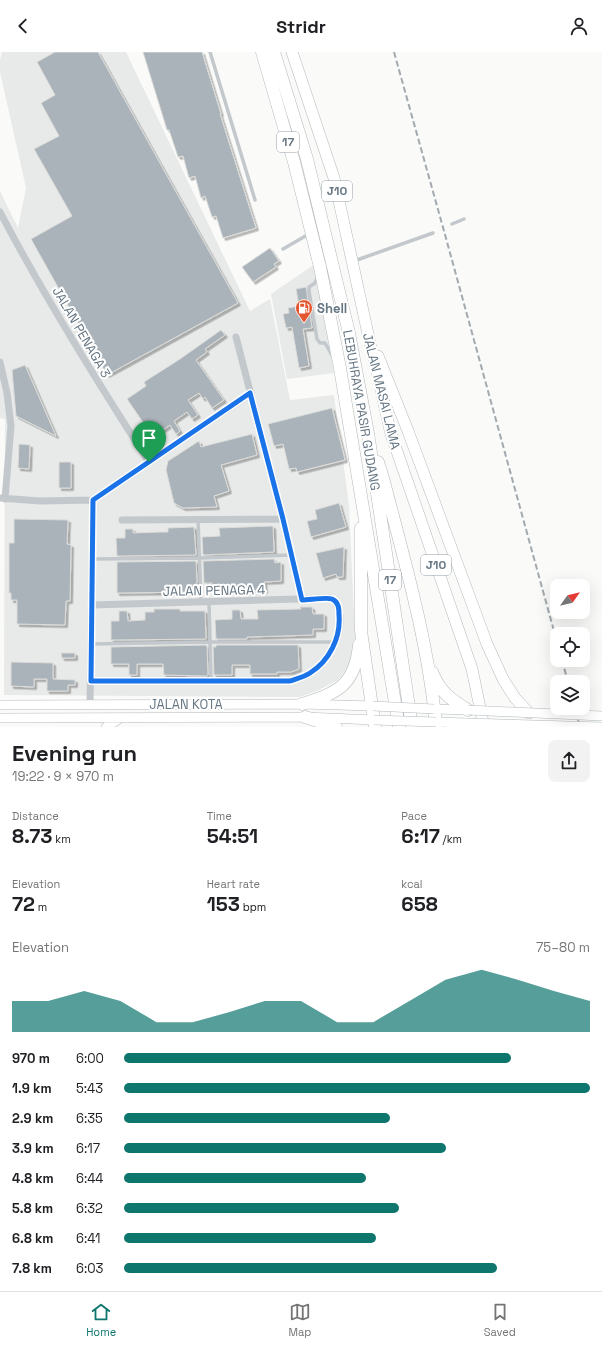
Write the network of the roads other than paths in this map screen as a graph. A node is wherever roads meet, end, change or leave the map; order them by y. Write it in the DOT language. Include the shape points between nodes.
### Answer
graph roads {
  1 [pos="210,52"];
  2 [pos="262,52"];
  3 [pos="274,52"];
  4 [pos="292,52"];
  5 [pos="255,200"];
  6 [pos="0,212"];
  7 [pos="464,219"];
  8 [pos="452,224"];
  9 [pos="312,232"];
  10 [pos="433,233"];
  11 [pos="283,249"];
  12 [pos="353,261"];
  13 [pos="320,267"];
  14 [pos="368,334"];
  15 [pos="236,337"];
  16 [pos="0,362"];
  17 [pos="340,368"];
  18 [pos="250,393"];
  19 [pos="396,402"];
  20 [pos="383,404"];
  21 [pos="368,433"];
  22 [pos="149,462"];
  23 [pos="358,475"];
  24 [pos="2,498"];
  25 [pos="93,500"];
  26 [pos="198,519"];
  27 [pos="283,519"];
  28 [pos="122,520"];
  29 [pos="291,555"];
  30 [pos="199,558"];
  31 [pos="92,559"];
  32 [pos="302,600"];
  33 [pos="201,602"];
  34 [pos="209,602"];
  35 [pos="92,605"];
  36 [pos="361,631"];
  37 [pos="210,642"];
  38 [pos="336,642"];
  39 [pos="91,644"];
  40 [pos="426,658"];
  41 [pos="91,681"];
  42 [pos="211,681"];
  43 [pos="90,704"];
  44 [pos="302,704"];
  45 [pos="0,705"];
  46 [pos="373,706"];
  47 [pos="434,709"];
  48 [pos="468,710"];
  49 [pos="529,713"];
  50 [pos="602,716"];
  51 [pos="305,717"];
  52 [pos="0,718"];
  53 [pos="122,718"];
  54 [pos="90,722"];
  55 [pos="375,723"];
  56 [pos="436,724"];
  57 [pos="465,725"];
  58 [pos="106,727"];
  59 [pos="336,727"];
  60 [pos="399,727"];
  61 [pos="412,727"];
  62 [pos="484,727"];
  63 [pos="602,727"];
  1 -- 5 [label="lane"];
  2 -- 9 [label="highway, LEBUHRAYA PASIR GUDANG / 17"];
  3 -- 21 [label="highway, LEBUHRAYA PASIR GUDANG / 17" via="307,159 333,264"];
  4 -- 12 [label="main road, JALAN MASAI LAMA / J10" via="334,178"];
  6 -- 22 [label="street, JALAN PENAGA 3" via="94,377"];
  7 -- 8 [label="lane"];
  9 -- 11 [label="lane"];
  9 -- 13 [label="highway, LEBUHRAYA PASIR GUDANG / 17"];
  10 -- 12 [label="lane"];
  12 -- 14 [label="main road, JALAN MASAI LAMA / J10"];
  13 -- 17 [label="highway, LEBUHRAYA PASIR GUDANG / 17"];
  13 -- 17 [label="lane" via="315,283 309,287 317,339 320,343 325,343"];
  14 -- 19 [label="main road"];
  14 -- 20 [label="main road, JALAN MASAI LAMA / J10"];
  15 -- 18 [label="street"];
  16 -- 24 [label="street" via="11,426"];
  17 -- 23 [label="highway, LEBUHRAYA PASIR GUDANG / 17"];
  18 -- 22 [label="street"];
  18 -- 27 [label="street"];
  19 -- 20 [label="main road" via="389,398"];
  19 -- 49 [label="main road" via="487,644 503,679 515,698"];
  20 -- 62 [label="main road, JALAN MASAI LAMA / J10" via="472,669"];
  21 -- 40 [label="highway" via="385,486"];
  21 -- 61 [label="highway, LEBUHRAYA PASIR GUDANG / 17"];
  22 -- 25 [label="street"];
  23 -- 36 [label="highway"];
  23 -- 60 [label="highway, LEBUHRAYA PASIR GUDANG / 17"];
  24 -- 25 [label="street" via="40,501"];
  25 -- 31 [label="street"];
  26 -- 27 [label="street"];
  26 -- 28 [label="street"];
  26 -- 30 [label="lane"];
  27 -- 29 [label="street"];
  29 -- 30 [label="lane"];
  29 -- 32 [label="street"];
  30 -- 31 [label="lane"];
  30 -- 33 [label="lane"];
  31 -- 35 [label="street"];
  32 -- 34 [label="street, JALAN PENAGA 4"];
  32 -- 38 [label="street, JALAN PENAGA 4" via="331,598 337,602 340,625"];
  33 -- 34 [label="street, JALAN PENAGA 4"];
  33 -- 35 [label="street, JALAN PENAGA 4"];
  34 -- 37 [label="lane"];
  35 -- 39 [label="street"];
  36 -- 44 [label="highway" via="358,659 348,680 326,697"];
  36 -- 46 [label="highway"];
  37 -- 38 [label="lane"];
  37 -- 39 [label="lane"];
  37 -- 42 [label="lane"];
  38 -- 42 [label="street" via="326,659 310,674 290,681"];
  39 -- 41 [label="street"];
  40 -- 47 [label="highway"];
  40 -- 48 [label="highway" via="443,693"];
  41 -- 42 [label="street"];
  41 -- 43 [label="street"];
  43 -- 44 [label="main road, JALAN KOTA"];
  43 -- 45 [label="main road, JALAN KOTA"];
  43 -- 54 [label="main road"];
  44 -- 46 [label="main road, JALAN KOTA"];
  46 -- 47 [label="main road, JALAN KOTA, bridge"];
  46 -- 55 [label="highway"];
  47 -- 48 [label="main road, JALAN KOTA"];
  47 -- 56 [label="highway"];
  48 -- 49 [label="main road, JALAN KOTA, bridge"];
  49 -- 50 [label="main road, JALAN KOTA, bridge"];
  51 -- 53 [label="main road, JALAN KOTA"];
  51 -- 55 [label="main road, JALAN KOTA"];
  51 -- 59 [label="highway"];
  52 -- 54 [label="main road, JALAN KOTA"];
  53 -- 54 [label="main road, JALAN KOTA"];
  53 -- 58 [label="main road"];
  55 -- 56 [label="main road, JALAN KOTA, bridge"];
  56 -- 57 [label="main road, JALAN KOTA"];
  57 -- 63 [label="main road, JALAN KOTA, bridge"];
}
